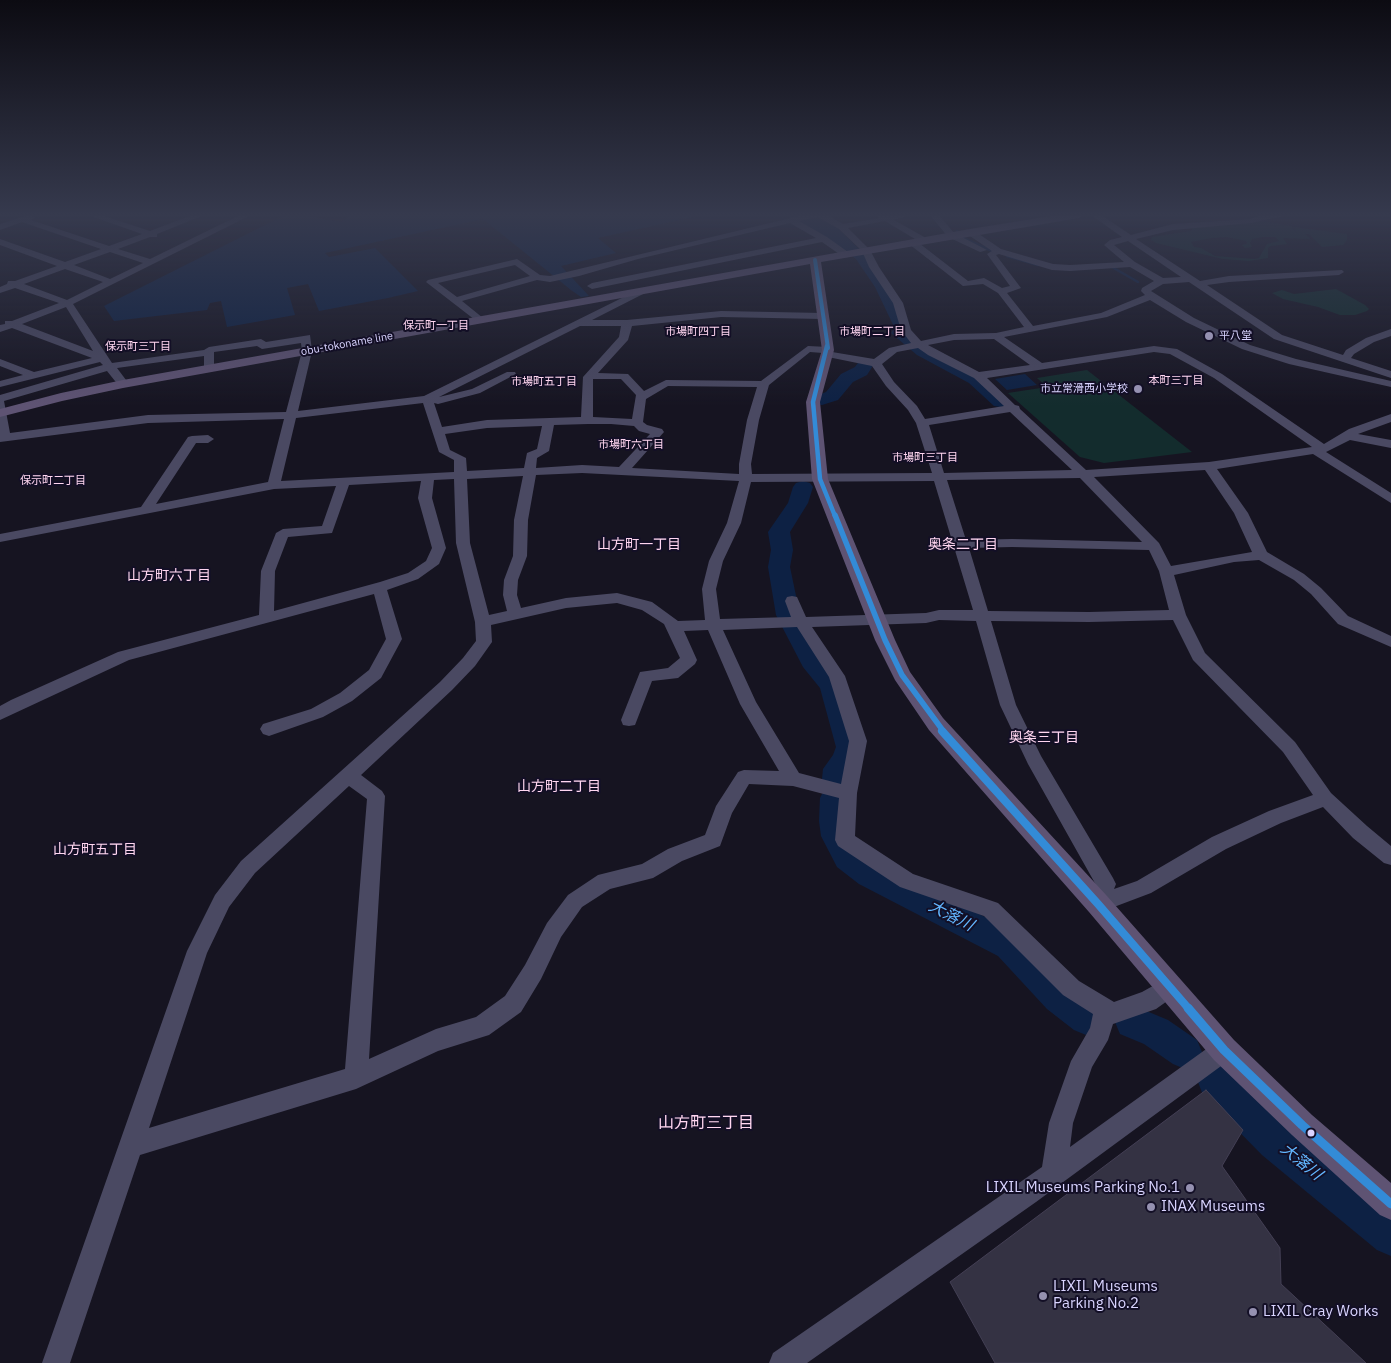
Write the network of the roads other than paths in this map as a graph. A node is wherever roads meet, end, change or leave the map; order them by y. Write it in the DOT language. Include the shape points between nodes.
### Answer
graph roads {
  1 [pos="2,279"];
  2 [pos="29,279"];
  3 [pos="102,279"];
  4 [pos="117,279"];
  5 [pos="446,279"];
  6 [pos="531,279"];
  7 [pos="585,279"];
  8 [pos="627,279"];
  9 [pos="710,279"];
  10 [pos="816,279"];
  11 [pos="882,279"];
  12 [pos="960,279"];
  13 [pos="1010,279"];
  14 [pos="1158,279"];
  15 [pos="1187,279"];
  16 [pos="1236,279"];
  17 [pos="1162,281"];
  18 [pos="111,282"];
  19 [pos="1192,282"];
  20 [pos="15,284"];
  21 [pos="592,286"];
  22 [pos="0,290"];
  23 [pos="642,291"];
  24 [pos="1001,291"];
  25 [pos="1151,296"];
  26 [pos="600,298"];
  27 [pos="455,300"];
  28 [pos="68,303"];
  29 [pos="823,316"];
  30 [pos="0,319"];
  31 [pos="479,320"];
  32 [pos="579,323"];
  33 [pos="627,323"];
  34 [pos="12,324"];
  35 [pos="1030,328"];
  36 [pos="0,329"];
  37 [pos="1391,332"];
  38 [pos="996,336"];
  39 [pos="306,342"];
  40 [pos="914,345"];
  41 [pos="209,352"];
  42 [pos="828,352"];
  43 [pos="103,358"];
  44 [pos="1346,360"];
  45 [pos="0,362"];
  46 [pos="876,363"];
  47 [pos="111,366"];
  48 [pos="1039,366"];
  49 [pos="208,369"];
  50 [pos="511,374"];
  51 [pos="32,375"];
  52 [pos="1391,375"];
  53 [pos="589,376"];
  54 [pos="978,376"];
  55 [pos="0,384"];
  56 [pos="123,384"];
  57 [pos="764,384"];
  58 [pos="1391,384"];
  59 [pos="643,396"];
  60 [pos="0,399"];
  61 [pos="428,401"];
  62 [pos="1014,408"];
  63 [pos="1,410"];
  64 [pos="292,415"];
  65 [pos="1391,418"];
  66 [pos="586,421"];
  67 [pos="549,422"];
  68 [pos="922,423"];
  69 [pos="637,424"];
  70 [pos="438,431"];
  71 [pos="1347,436"];
  72 [pos="208,439"];
  73 [pos="2,441"];
  74 [pos="1391,444"];
  75 [pos="1318,449"];
  76 [pos="1209,466"];
  77 [pos="623,471"];
  78 [pos="530,472"];
  79 [pos="1083,474"];
  80 [pos="461,476"];
  81 [pos="428,478"];
  82 [pos="746,478"];
  83 [pos="939,478"];
  84 [pos="820,479"];
  85 [pos="344,482"];
  86 [pos="274,485"];
  87 [pos="1391,499"];
  88 [pos="145,510"];
  89 [pos="0,538"];
  90 [pos="463,543"];
  91 [pos="961,544"];
  92 [pos="1154,546"];
  93 [pos="439,548"];
  94 [pos="1262,555"];
  95 [pos="1166,572"];
  96 [pos="379,587"];
  97 [pos="792,601"];
  98 [pos="515,615"];
  99 [pos="1178,615"];
  100 [pos="266,616"];
  101 [pos="981,616"];
  102 [pos="876,620"];
  103 [pos="483,622"];
  104 [pos="794,622"];
  105 [pos="713,625"];
  106 [pos="674,626"];
  107 [pos="1391,642"];
  108 [pos="0,714"];
  109 [pos="629,720"];
  110 [pos="269,729"];
  111 [pos="348,776"];
  112 [pos="793,779"];
  113 [pos="848,793"];
  114 [pos="1325,798"];
  115 [pos="1391,857"];
  116 [pos="1098,904"];
  117 [pos="1169,987"];
  118 [pos="1111,1013"];
  119 [pos="1224,1050"];
  120 [pos="356,1077"];
  121 [pos="131,1145"];
  122 [pos="1054,1172"];
  123 [pos="1391,1204"];
  124 [pos="56,1363"];
  125 [pos="783,1363"];
  1 -- 20 [label="street"];
  2 -- 20 [label="street"];
  3 -- 18 [label="street"];
  4 -- 18 [label="street"];
  5 -- 27 [label="street" via="431,282"];
  6 -- 27 [label="street"];
  7 -- 21 [label="street"];
  8 -- 21 [label="street"];
  9 -- 23 [label="main road, obu-tokoname line"];
  10 -- 29 [label="main road"];
  11 -- 40 [label="street" via="898,303"];
  12 -- 24 [label="street" via="966,284 984,280"];
  13 -- 24 [label="street" via="1016,288"];
  14 -- 17 [label="street"];
  15 -- 19 [label="street"];
  16 -- 19 [label="street"];
  17 -- 19 [label="street"];
  17 -- 25 [label="street" via="1147,288"];
  18 -- 28 [label="street"];
  19 -- 44 [label="street" via="1278,337"];
  20 -- 22 [label="street"];
  20 -- 28 [label="street"];
  21 -- 26 [label="street"];
  23 -- 26 [label="main road, obu-tokoname line"];
  23 -- 32 [label="street"];
  24 -- 35 [label="street"];
  25 -- 35 [label="street" via="1104,315"];
  25 -- 58 [label="street" via="1246,348"];
  26 -- 31 [label="main road, obu-tokoname line"];
  27 -- 31 [label="street"];
  28 -- 34 [label="street"];
  28 -- 43 [label="street"];
  29 -- 33 [label="street" via="721,314"];
  29 -- 42 [label="main road"];
  30 -- 34 [label="street"];
  31 -- 39 [label="main road, obu-tokoname line"];
  32 -- 33 [label="street"];
  32 -- 61 [label="street"];
  33 -- 53 [label="street" via="624,338"];
  34 -- 36 [label="street"];
  34 -- 43 [label="street"];
  35 -- 38 [label="street"];
  37 -- 44 [label="street" via="1350,352"];
  38 -- 40 [label="street" via="954,337"];
  38 -- 48 [label="street"];
  39 -- 41 [label="street" via="262,346 261,342"];
  39 -- 49 [label="main road, obu-tokoname line"];
  39 -- 64 [label="street"];
  40 -- 46 [label="street" via="893,350"];
  40 -- 54 [label="street"];
  41 -- 47 [label="street"];
  41 -- 49 [label="street"];
  42 -- 46 [label="street"];
  42 -- 57 [label="street" via="808,349"];
  42 -- 84 [label="main road" via="813,402"];
  43 -- 47 [label="street"];
  43 -- 51 [label="street"];
  44 -- 52 [label="street"];
  45 -- 51 [label="street"];
  46 -- 68 [label="street"];
  47 -- 56 [label="street"];
  47 -- 60 [label="street"];
  48 -- 54 [label="street"];
  48 -- 75 [label="street" via="1154,349 1172,351 1218,376"];
  49 -- 56 [label="main road, obu-tokoname line"];
  50 -- 61 [label="street" via="476,391"];
  51 -- 55 [label="street"];
  53 -- 59 [label="street" via="624,376"];
  53 -- 66 [label="street"];
  54 -- 62 [label="street"];
  56 -- 63 [label="main road, obu-tokoname line"];
  57 -- 59 [label="street" via="666,383"];
  57 -- 82 [label="street" via="752,420"];
  59 -- 69 [label="street" via="640,398"];
  61 -- 64 [label="street"];
  61 -- 70 [label="street"];
  62 -- 68 [label="street"];
  62 -- 79 [label="street"];
  63 -- 73 [label="street"];
  64 -- 73 [label="street" via="148,419 34,432"];
  64 -- 86 [label="street"];
  65 -- 71 [label="street"];
  66 -- 67 [label="street"];
  66 -- 69 [label="street"];
  67 -- 70 [label="street" via="487,424"];
  67 -- 78 [label="street" via="544,451 531,456"];
  68 -- 83 [label="street"];
  69 -- 77 [label="street" via="658,432"];
  70 -- 80 [label="street" via="444,452 460,458"];
  71 -- 74 [label="street"];
  71 -- 75 [label="street"];
  72 -- 88 [label="street" via="192,440"];
  75 -- 76 [label="street"];
  75 -- 87 [label="street"];
  76 -- 79 [label="street"];
  76 -- 94 [label="street" via="1241,513"];
  77 -- 78 [label="street"];
  77 -- 82 [label="street"];
  78 -- 80 [label="street"];
  78 -- 98 [label="street" via="521,520 520,556 511,580 510,595"];
  79 -- 83 [label="street"];
  79 -- 92 [label="street"];
  80 -- 81 [label="street"];
  80 -- 90 [label="street"];
  81 -- 85 [label="street"];
  81 -- 93 [label="street" via="425,498"];
  82 -- 84 [label="street"];
  82 -- 105 [label="street" via="732,530 716,561 709,589"];
  83 -- 84 [label="street"];
  83 -- 91 [label="street"];
  84 -- 102 [label="main road"];
  85 -- 86 [label="street"];
  85 -- 100 [label="street" via="328,530 282,533 268,572"];
  86 -- 88 [label="street"];
  88 -- 89 [label="street"];
  90 -- 93 [label="street"];
  90 -- 103 [label="street"];
  91 -- 92 [label="street"];
  91 -- 101 [label="street"];
  92 -- 95 [label="street"];
  93 -- 96 [label="street" via="432,564 413,576"];
  94 -- 95 [label="street"];
  94 -- 107 [label="street" via="1299,577 1343,620"];
  95 -- 99 [label="street"];
  96 -- 100 [label="street"];
  96 -- 110 [label="street" via="394,638 375,674 346,697 317,713"];
  97 -- 104 [label="street"];
  98 -- 103 [label="street"];
  98 -- 106 [label="street" via="566,603 617,598 647,606"];
  99 -- 101 [label="street"];
  99 -- 114 [label="street" via="1199,656 1289,747"];
  100 -- 108 [label="street" via="124,656"];
  101 -- 102 [label="street" via="939,615"];
  101 -- 116 [label="street" via="1008,705 1034,759 1106,884"];
  102 -- 104 [label="street"];
  102 -- 116 [label="main road" via="902,675 936,724"];
  103 -- 111 [label="street" via="484,642 469,662"];
  104 -- 105 [label="street"];
  104 -- 113 [label="street" via="837,676 858,741"];
  105 -- 106 [label="street"];
  105 -- 112 [label="street" via="748,704"];
  106 -- 109 [label="street" via="689,660 672,674 646,676"];
  111 -- 120 [label="street" via="376,796"];
  111 -- 121 [label="street" via="248,866 216,912 197,951"];
  112 -- 113 [label="street"];
  112 -- 120 [label="street" via="744,777 723,811 713,840 675,855 646,872 605,881 575,901 554,930 513,1004 481,1027 436,1040"];
  113 -- 118 [label="street" via="845,840 907,881 991,909 1071,988"];
  114 -- 115 [label="street"];
  114 -- 116 [label="street" via="1220,843 1144,887"];
  116 -- 117 [label="main road"];
  117 -- 118 [label="street" via="1148,1001"];
  117 -- 119 [label="main road"];
  118 -- 122 [label="street" via="1103,1017 1100,1032 1082,1062 1060,1123"];
  119 -- 122 [label="street"];
  119 -- 123 [label="main road"];
  120 -- 121 [label="street"];
  121 -- 124 [label="street"];
  122 -- 125 [label="street"];
}
